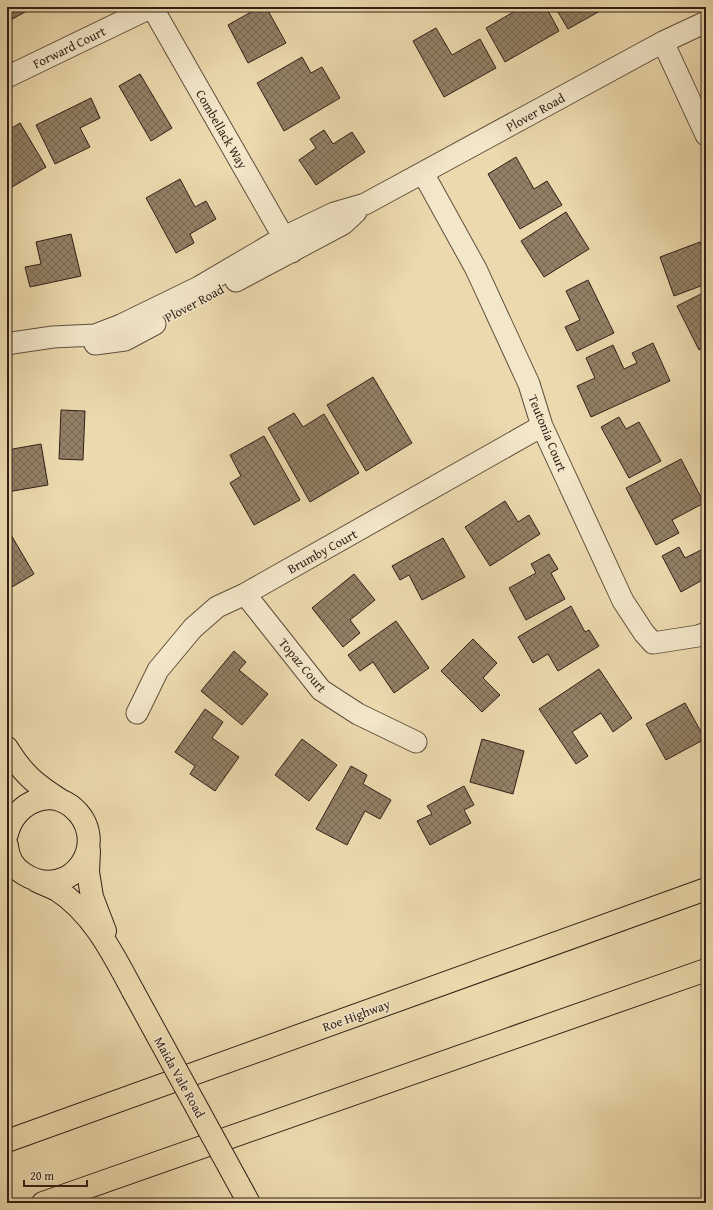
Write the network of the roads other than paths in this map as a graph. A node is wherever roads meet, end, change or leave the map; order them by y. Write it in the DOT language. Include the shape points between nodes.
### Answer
graph roads {
  1 [pos="152,7"];
  2 [pos="706,22"];
  3 [pos="663,42"];
  4 [pos="7,77"];
  5 [pos="706,135"];
  6 [pos="423,173"];
  7 [pos="288,244"];
  8 [pos="7,345"];
  9 [pos="7,359"];
  10 [pos="542,426"];
  11 [pos="245,594"];
  12 [pos="706,633"];
  13 [pos="137,713"];
  14 [pos="416,742"];
  15 [pos="7,748"];
  16 [pos="68,804"];
  17 [pos="8,830"];
  18 [pos="89,840"];
  19 [pos="32,879"];
  20 [pos="706,889"];
  21 [pos="112,952"];
  22 [pos="706,970"];
  23 [pos="7,1141"];
  24 [pos="43,1203"];
  25 [pos="249,1203"];
  1 -- 4 [label="street, Forward Court"];
  1 -- 7 [label="street, Combellack Way"];
  2 -- 3 [label="street, Plover Road"];
  3 -- 5 [label="street"];
  3 -- 6 [label="street, Plover Road"];
  6 -- 7 [label="street, Plover Road" via="365,204 334,213"];
  6 -- 10 [label="street, Teutonia Court" via="476,269 529,384"];
  7 -- 8 [label="street, Plover Road" via="121,325 95,334 53,337"];
  7 -- 9 [label="street, Plover Road" via="125,340 23,353"];
  10 -- 11 [label="street, Brumby Court"];
  10 -- 12 [label="street, Teutonia Court" via="623,601 644,633 653,643"];
  11 -- 13 [label="street, Brumby Court" via="216,607 192,628 158,670"];
  11 -- 14 [label="street, Topaz Court" via="321,690 358,714"];
  15 -- 16 [label="main road" via="30,779"];
  16 -- 17 [label="main road" via="54,799 26,805 16,813"];
  16 -- 18 [label="main road" via="79,813 87,826"];
  17 -- 19 [label="main road" via="7,850 12,862"];
  18 -- 19 [label="main road" via="87,854 70,876 58,881"];
  18 -- 21 [label="main road, Maida Vale Road" via="88,872 92,897"];
  19 -- 21 [label="main road, Maida Vale Road" via="56,890 76,906"];
  20 -- 23 [label="main road, Roe Highway"];
  21 -- 25 [label="main road, Maida Vale Road, bridge"];
  22 -- 24 [label="main road"];
}
